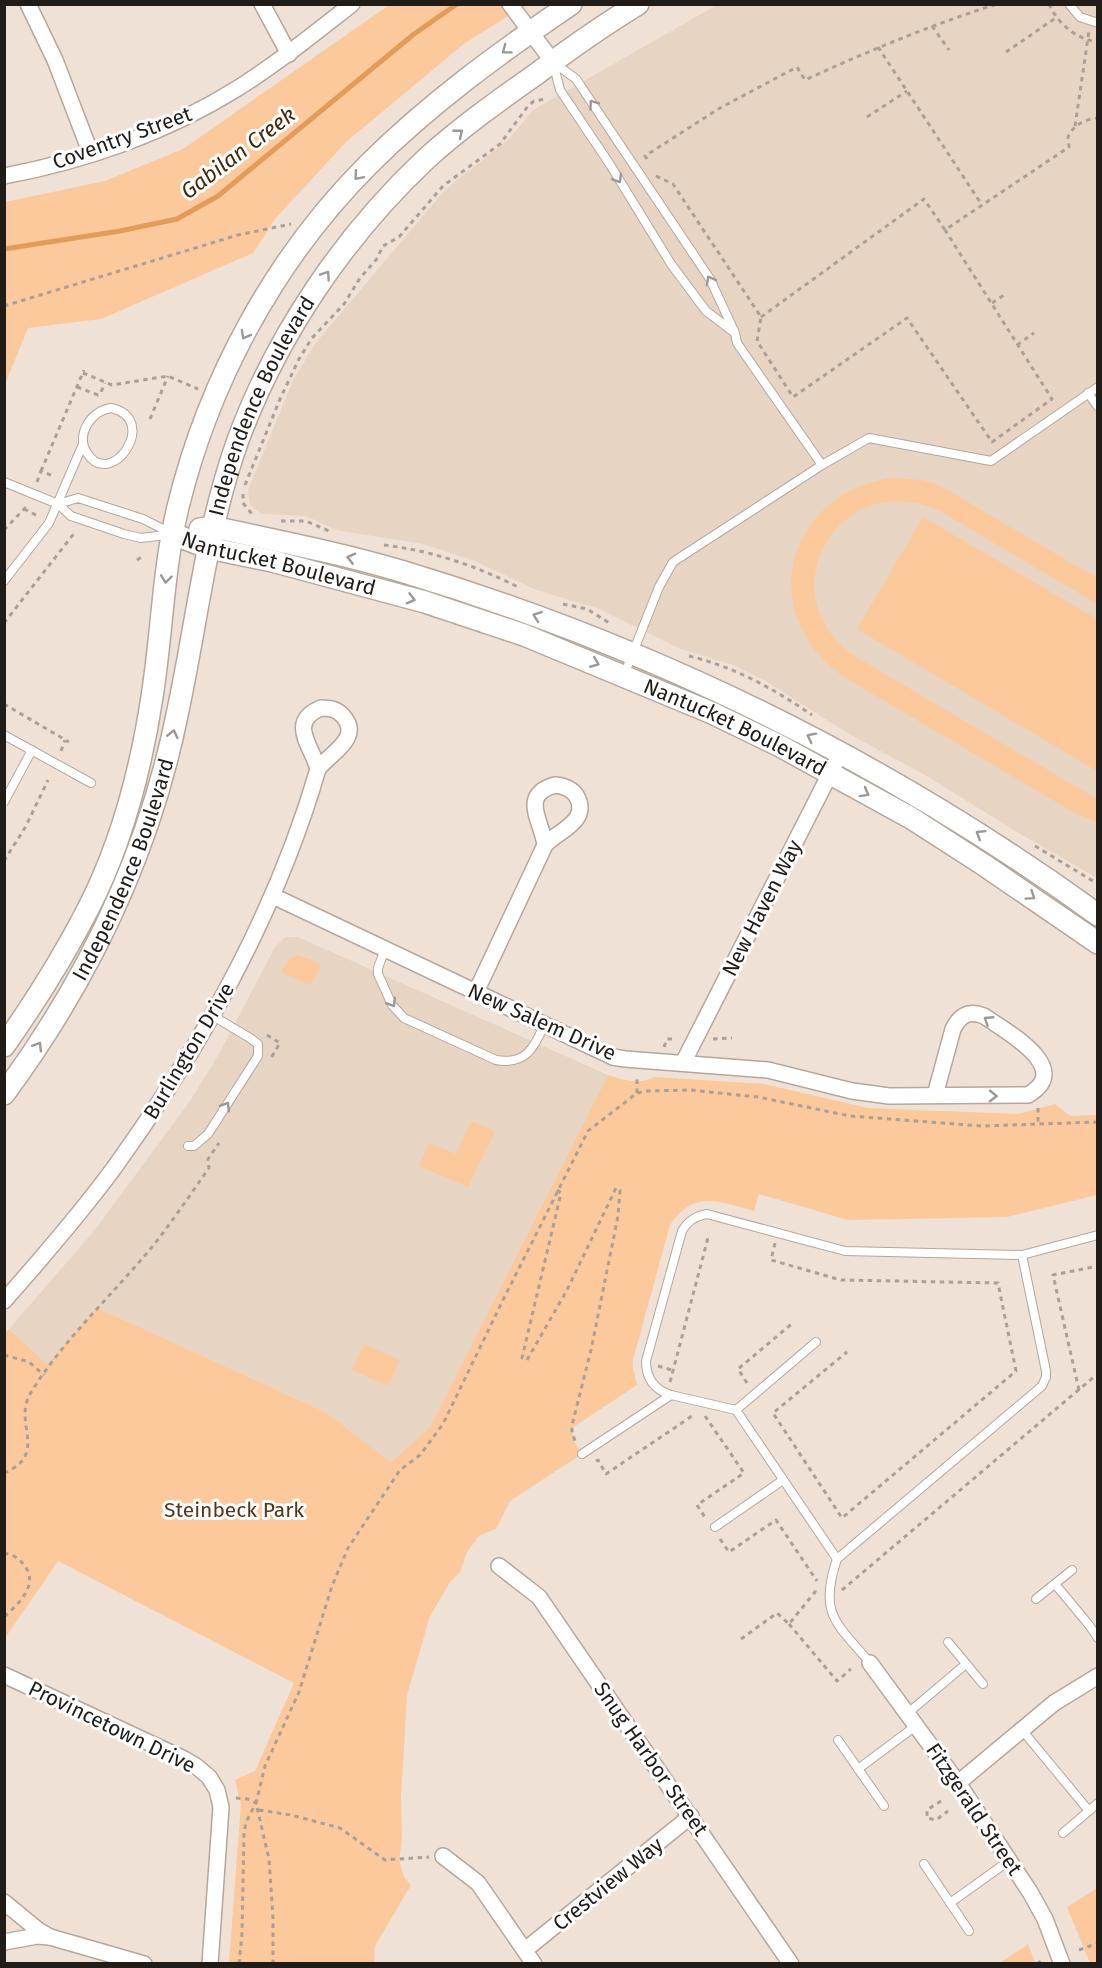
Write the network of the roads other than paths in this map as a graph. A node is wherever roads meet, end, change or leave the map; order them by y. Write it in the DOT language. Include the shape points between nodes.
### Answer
graph roads {
  1 [pos="28,4"];
  2 [pos="262,4"];
  3 [pos="352,4"];
  4 [pos="510,4"];
  5 [pos="571,4"];
  6 [pos="638,4"];
  7 [pos="1069,4"];
  8 [pos="1094,22"];
  9 [pos="530,32"];
  10 [pos="289,54"];
  11 [pos="553,62"];
  12 [pos="91,154"];
  13 [pos="4,176"];
  14 [pos="735,333"];
  15 [pos="1098,387"];
  16 [pos="1088,393"];
  17 [pos="1098,407"];
  18 [pos="83,444"];
  19 [pos="822,465"];
  20 [pos="4,482"];
  21 [pos="58,504"];
  22 [pos="213,527"];
  23 [pos="173,534"];
  24 [pos="208,548"];
  25 [pos="4,581"];
  26 [pos="632,653"];
  27 [pos="624,675"];
  28 [pos="4,735"];
  29 [pos="32,750"];
  30 [pos="841,752"];
  31 [pos="318,769"];
  32 [pos="830,773"];
  33 [pos="91,783"];
  34 [pos="5,800"];
  35 [pos="545,845"];
  36 [pos="273,896"];
  37 [pos="1098,915"];
  38 [pos="1098,943"];
  39 [pos="385,949"];
  40 [pos="476,992"];
  41 [pos="213,1016"];
  42 [pos="544,1025"];
  43 [pos="4,1046"];
  44 [pos="683,1063"];
  45 [pos="4,1094"];
  46 [pos="935,1095"];
  47 [pos="188,1146"];
  48 [pos="1098,1236"];
  49 [pos="1023,1256"];
  50 [pos="4,1301"];
  51 [pos="816,1342"];
  52 [pos="671,1395"];
  53 [pos="736,1410"];
  54 [pos="582,1454"];
  55 [pos="783,1480"];
  56 [pos="715,1527"];
  57 [pos="837,1559"];
  58 [pos="499,1566"];
  59 [pos="1072,1570"];
  60 [pos="1055,1584"];
  61 [pos="1036,1599"];
  62 [pos="1098,1638"];
  63 [pos="948,1642"];
  64 [pos="870,1663"];
  65 [pos="966,1664"];
  66 [pos="4,1675"];
  67 [pos="1098,1676"];
  68 [pos="983,1684"];
  69 [pos="913,1719"];
  70 [pos="1022,1730"];
  71 [pos="838,1740"];
  72 [pos="858,1769"];
  73 [pos="958,1783"];
  74 [pos="1098,1803"];
  75 [pos="884,1806"];
  76 [pos="1089,1811"];
  77 [pos="691,1816"];
  78 [pos="1063,1833"];
  79 [pos="443,1856"];
  80 [pos="1010,1860"];
  81 [pos="924,1864"];
  82 [pos="4,1902"];
  83 [pos="950,1903"];
  84 [pos="969,1931"];
  85 [pos="50,1937"];
  86 [pos="4,1942"];
  87 [pos="530,1957"];
  88 [pos="144,1964"];
  89 [pos="210,1964"];
  90 [pos="791,1964"];
  91 [pos="1062,1964"];
  1 -- 12 [label="street" via="55,60"];
  2 -- 10 [label="street"];
  3 -- 10 [label="street, Coventry Street"];
  4 -- 9 [label="street"];
  5 -- 9 [label="street, Independence Boulevard"];
  6 -- 11 [label="street, Independence Boulevard"];
  7 -- 8 [label="lane" via="1080,17"];
  9 -- 11 [label="street"];
  9 -- 23 [label="street, Independence Boulevard, one-way" via="405,130 365,168 294,252 239,344 214,399 185,484"];
  10 -- 12 [label="street, Coventry Street" via="203,108"];
  14 -- 11 [label="lane, one-way" via="710,279 627,152 576,79"];
  11 -- 14 [label="lane, one-way" via="560,90 671,264 706,311"];
  22 -- 11 [label="street, Independence Boulevard, one-way" via="239,439 263,382 299,314 332,266 378,209 427,159"];
  12 -- 13 [label="street, Coventry Street"];
  14 -- 19 [label="lane" via="737,343"];
  15 -- 16 [label="lane"];
  16 -- 17 [label="lane"];
  16 -- 19 [label="lane" via="991,461 869,438"];
  18 -- 18 [label="lane" via="97,462 113,462 125,453 132,436 131,423 118,409 99,411 90,420"];
  18 -- 21 [label="lane"];
  19 -- 26 [label="lane" via="673,562"];
  20 -- 21 [label="lane"];
  21 -- 23 [label="lane" via="78,498 143,519"];
  21 -- 23 [label="lane" via="71,516 124,534 141,538"];
  21 -- 25 [label="lane" via="42,533"];
  22 -- 23 [label="street, Nantucket Boulevard"];
  22 -- 24 [label="street, Independence Boulevard"];
  26 -- 22 [label="street, Nantucket Boulevard, one-way" via="489,599 402,572"];
  23 -- 24 [label="street, Nantucket Boulevard"];
  23 -- 43 [label="street, Independence Boulevard, one-way" via="153,696 127,811 89,908"];
  24 -- 27 [label="street, Nantucket Boulevard, one-way" via="425,602 524,635"];
  45 -- 24 [label="street, Independence Boulevard, one-way" via="77,983 108,924 137,855 178,714"];
  26 -- 27 [label="lane"];
  30 -- 26 [label="street, Nantucket Boulevard, one-way"];
  27 -- 32 [label="street, Nantucket Boulevard" via="712,713"];
  28 -- 29 [label="lane"];
  29 -- 33 [label="lane"];
  29 -- 34 [label="lane"];
  30 -- 32 [label="street, New Haven Way"];
  37 -- 30 [label="street, Nantucket Boulevard, one-way" via="998,845"];
  31 -- 36 [label="street, Burlington Drive"];
  32 -- 38 [label="street, Nantucket Boulevard, one-way" via="911,818"];
  32 -- 44 [label="street, New Haven Way"];
  35 -- 40 [label="street"];
  36 -- 39 [label="street, New Salem Drive"];
  36 -- 41 [label="street, Burlington Drive"];
  39 -- 40 [label="street, New Salem Drive"];
  39 -- 42 [label="lane, one-way" via="378,974 392,1005 404,1018 507,1062 519,1060 532,1049"];
  40 -- 42 [label="street, New Salem Drive"];
  47 -- 41 [label="lane, one-way" via="194,1146 208,1134 258,1056 258,1044"];
  41 -- 50 [label="street, Burlington Drive" via="183,1068 113,1169"];
  42 -- 44 [label="street, New Salem Drive" via="613,1057"];
  44 -- 46 [label="street, New Salem Drive" via="768,1070 871,1094"];
  46 -- 46 [label="street, New Salem Drive, one-way" via="1028,1095 1039,1086 1044,1069 1036,1054 984,1016 965,1014 953,1029"];
  48 -- 49 [label="lane"];
  49 -- 52 [label="lane" via="845,1251 707,1214 694,1217 682,1231 646,1361 648,1377 655,1387"];
  49 -- 57 [label="lane" via="1046,1371 1042,1386"];
  51 -- 53 [label="lane"];
  52 -- 53 [label="lane"];
  52 -- 54 [label="lane"];
  53 -- 55 [label="lane"];
  55 -- 56 [label="lane"];
  55 -- 57 [label="lane"];
  57 -- 64 [label="lane" via="830,1580 830,1607 840,1629"];
  58 -- 77 [label="street, Snug Harbor Street" via="539,1597"];
  59 -- 60 [label="lane"];
  60 -- 61 [label="lane"];
  60 -- 62 [label="lane"];
  63 -- 65 [label="lane"];
  64 -- 69 [label="street, Fitzgerald Street"];
  65 -- 68 [label="lane"];
  65 -- 69 [label="lane"];
  66 -- 89 [label="street, Provincetown Drive" via="196,1766 209,1777 220,1797 221,1824"];
  67 -- 70 [label="street" via="1054,1703"];
  69 -- 72 [label="lane"];
  69 -- 73 [label="street, Fitzgerald Street"];
  70 -- 73 [label="street"];
  70 -- 76 [label="lane"];
  71 -- 72 [label="lane"];
  72 -- 75 [label="lane"];
  73 -- 80 [label="street, Fitzgerald Street"];
  74 -- 76 [label="lane"];
  76 -- 78 [label="lane"];
  77 -- 87 [label="street, Crestview Way"];
  77 -- 90 [label="street, Snug Harbor Street"];
  79 -- 87 [label="street" via="478,1883"];
  80 -- 83 [label="lane"];
  80 -- 91 [label="street, Fitzgerald Street" via="1038,1906"];
  81 -- 83 [label="lane"];
  82 -- 85 [label="street"];
  83 -- 84 [label="lane"];
  85 -- 86 [label="street"];
  85 -- 88 [label="street"];
}
